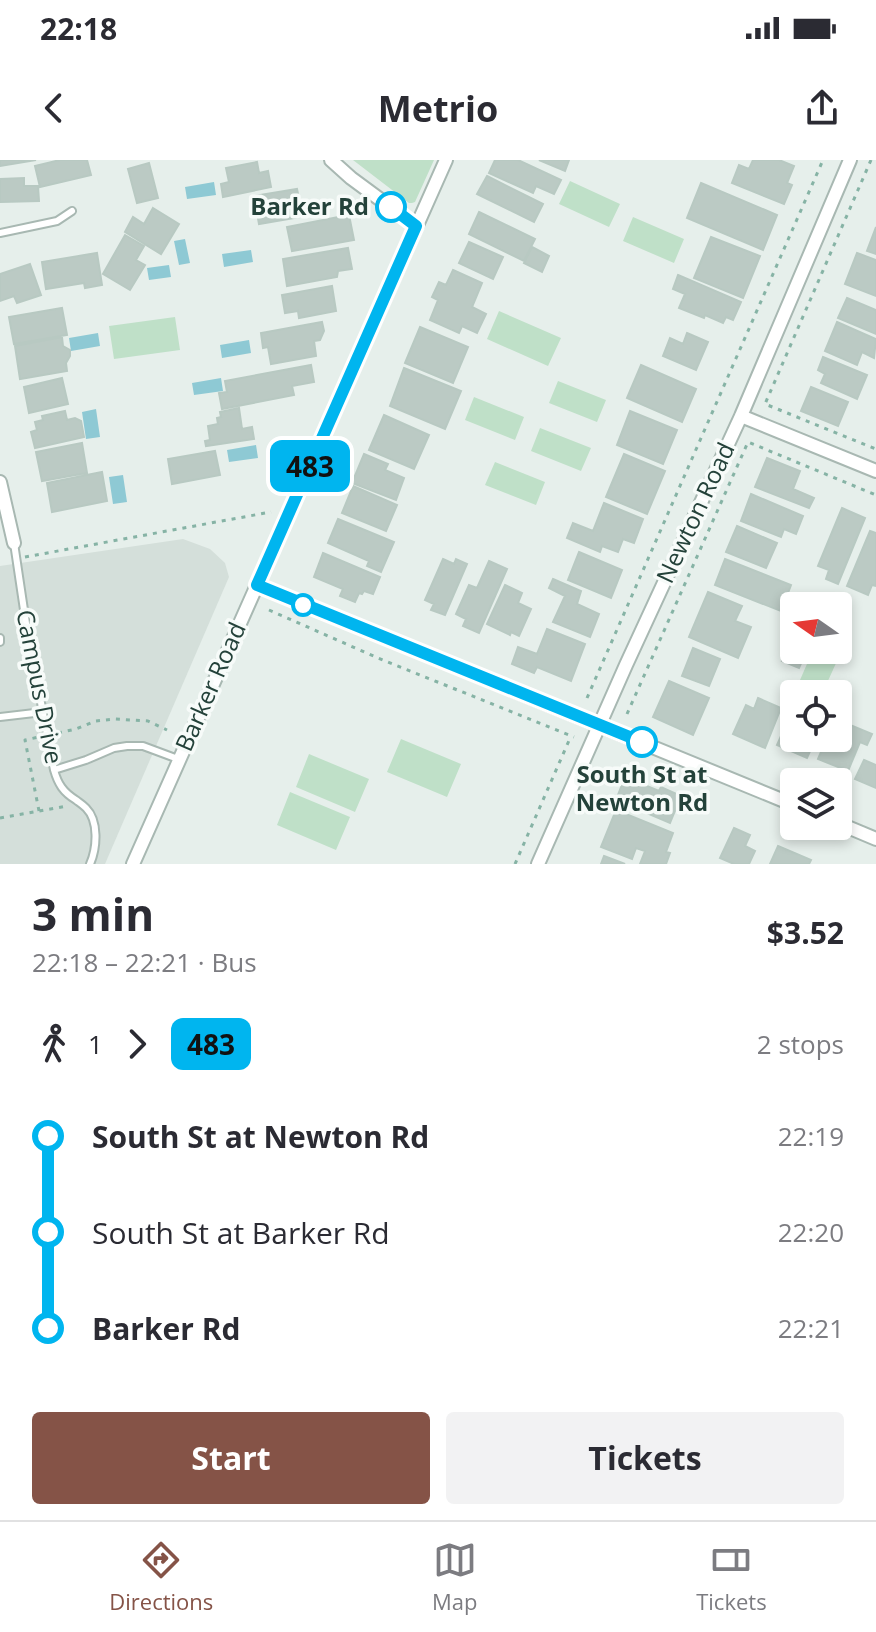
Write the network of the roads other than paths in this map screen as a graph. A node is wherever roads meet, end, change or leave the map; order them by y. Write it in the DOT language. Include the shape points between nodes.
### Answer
graph roads {
  1 [pos="331,160"];
  2 [pos="446,160"];
  3 [pos="850,160"];
  4 [pos="72,211"];
  5 [pos="416,226"];
  6 [pos="0,233"];
  7 [pos="741,416"];
  8 [pos="876,471"];
  9 [pos="0,482"];
  10 [pos="14,543"];
  11 [pos="257,585"];
  12 [pos="43,712"];
  13 [pos="0,717"];
  14 [pos="600,725"];
  15 [pos="178,759"];
  16 [pos="54,770"];
  17 [pos="780,799"];
  18 [pos="852,829"];
  19 [pos="876,839"];
  20 [pos="90,864"];
  21 [pos="133,864"];
  22 [pos="538,864"];
  1 -- 5 [label="street"];
  2 -- 5 [label="street, Barker Road"];
  3 -- 7 [label="street, Newton Road"];
  4 -- 6 [label="lane" via="57,221"];
  5 -- 11 [label="street, Barker Road"];
  7 -- 8 [label="street"];
  7 -- 14 [label="street, Newton Road"];
  9 -- 10 [label="street"];
  10 -- 12 [label="lane, Campus Drive"];
  11 -- 14 [label="street"];
  11 -- 15 [label="street, Barker Road"];
  12 -- 13 [label="lane"];
  12 -- 16 [label="lane, Campus Drive"];
  14 -- 17 [label="street"];
  14 -- 22 [label="street, Newton Road"];
  15 -- 16 [label="lane" via="127,746"];
  15 -- 21 [label="street, Barker Road"];
  16 -- 20 [label="lane, Campus Drive" via="65,793 89,810 95,845"];
  18 -- 19 [label="street"];
}
